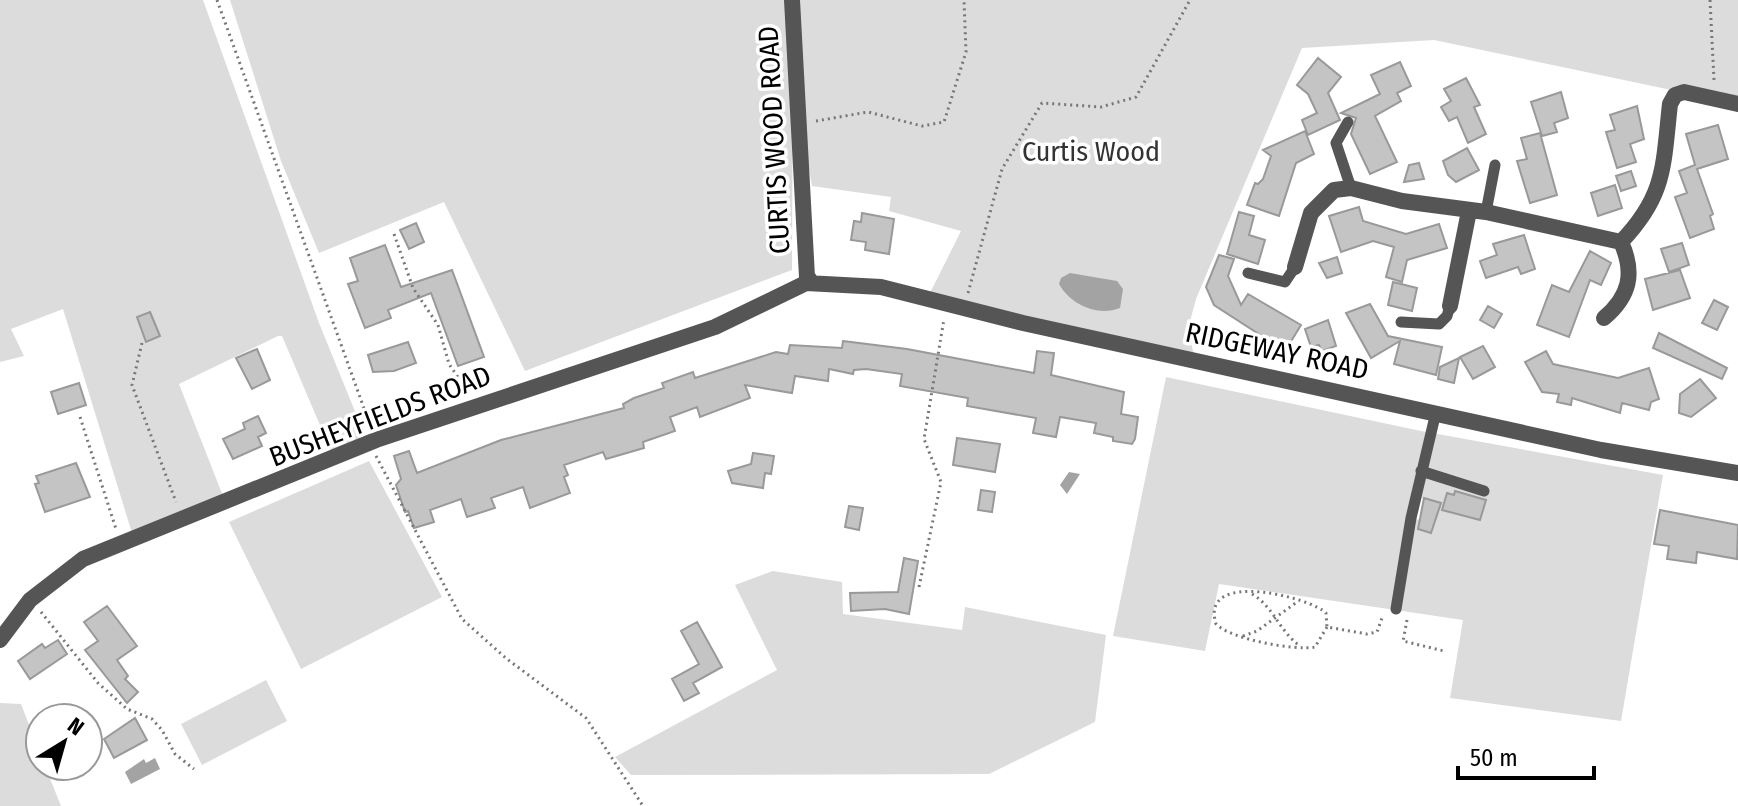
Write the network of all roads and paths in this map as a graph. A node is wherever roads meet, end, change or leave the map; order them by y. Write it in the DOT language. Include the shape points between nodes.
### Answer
graph roads {
  1 [pos="217,0"];
  2 [pos="792,0"];
  3 [pos="964,0"];
  4 [pos="1190,0"];
  5 [pos="1710,0"];
  6 [pos="1712,99"];
  7 [pos="1738,104"];
  8 [pos="1348,122"];
  9 [pos="801,124"];
  10 [pos="1495,165"];
  11 [pos="1351,188"];
  12 [pos="1469,211"];
  13 [pos="1486,212"];
  14 [pos="394,234"];
  15 [pos="1621,242"];
  16 [pos="1295,267"];
  17 [pos="1248,273"];
  18 [pos="808,281"];
  19 [pos="946,304"];
  20 [pos="1450,306"];
  21 [pos="964,308"];
  22 [pos="1604,318"];
  23 [pos="1401,322"];
  24 [pos="142,343"];
  25 [pos="477,405"];
  26 [pos="1436,412"];
  27 [pos="80,417"];
  28 [pos="376,440"];
  29 [pos="1421,471"];
  30 [pos="1738,473"];
  31 [pos="1484,491"];
  32 [pos="182,521"];
  33 [pos="121,544"];
  34 [pos="919,587"];
  35 [pos="1248,592"];
  36 [pos="30,600"];
  37 [pos="1300,601"];
  38 [pos="1396,609"];
  39 [pos="1275,617"];
  40 [pos="1327,627"];
  41 [pos="1240,637"];
  42 [pos="0,640"];
  43 [pos="1303,648"];
  44 [pos="1444,651"];
  45 [pos="194,769"];
  46 [pos="643,806"];
  1 -- 28 [label="path"];
  2 -- 9 [label="street, CURTIS WOOD ROAD"];
  3 -- 9 [label="path" via="966,52 944,122 922,126 868,112"];
  4 -- 21 [label="path" via="1136,97 1101,107 1042,103 1002,169"];
  5 -- 6 [label="path"];
  6 -- 7 [label="street"];
  6 -- 15 [label="street" via="1684,92 1671,100 1658,194"];
  8 -- 11 [label="lane" via="1336,143"];
  9 -- 18 [label="street, CURTIS WOOD ROAD"];
  10 -- 13 [label="lane"];
  11 -- 12 [label="street"];
  11 -- 16 [label="street" via="1334,190 1311,213"];
  12 -- 13 [label="street"];
  12 -- 20 [label="street"];
  13 -- 15 [label="street"];
  14 -- 25 [label="path" via="413,288 438,325 449,364"];
  15 -- 22 [label="street" via="1629,282"];
  16 -- 17 [label="lane" via="1285,282"];
  18 -- 19 [label="street, RIDGEWAY ROAD" via="881,287"];
  18 -- 25 [label="street, BUSHEYFIELDS ROAD" via="715,327"];
  19 -- 21 [label="street, RIDGEWAY ROAD"];
  19 -- 34 [label="path" via="924,439 941,482"];
  20 -- 23 [label="lane" via="1439,324"];
  21 -- 26 [label="street, RIDGEWAY ROAD"];
  24 -- 32 [label="path" via="132,385"];
  25 -- 28 [label="street, BUSHEYFIELDS ROAD"];
  26 -- 29 [label="lane"];
  26 -- 30 [label="street, RIDGEWAY ROAD" via="1601,450"];
  27 -- 33 [label="path"];
  28 -- 32 [label="street, BUSHEYFIELDS ROAD"];
  28 -- 46 [label="path" via="376,460 462,619 586,718"];
  29 -- 31 [label="lane"];
  29 -- 38 [label="lane"];
  32 -- 33 [label="street, BUSHEYFIELDS ROAD"];
  33 -- 36 [label="street, BUSHEYFIELDS ROAD" via="83,559"];
  35 -- 37 [label="path"];
  35 -- 39 [label="path" via="1267,604"];
  35 -- 41 [label="path" via="1226,593 1214,613 1218,628"];
  36 -- 42 [label="street, BUSHEYFIELDS ROAD"];
  36 -- 45 [label="path" via="98,683 127,709 152,719 175,754"];
  37 -- 39 [label="path"];
  37 -- 40 [label="path" via="1321,608"];
  38 -- 40 [label="path" via="1384,610 1381,627 1372,634"];
  38 -- 44 [label="path" via="1407,619 1403,641"];
  39 -- 41 [label="path"];
  39 -- 43 [label="path"];
  40 -- 43 [label="path" via="1319,644"];
  41 -- 43 [label="path"];
}
